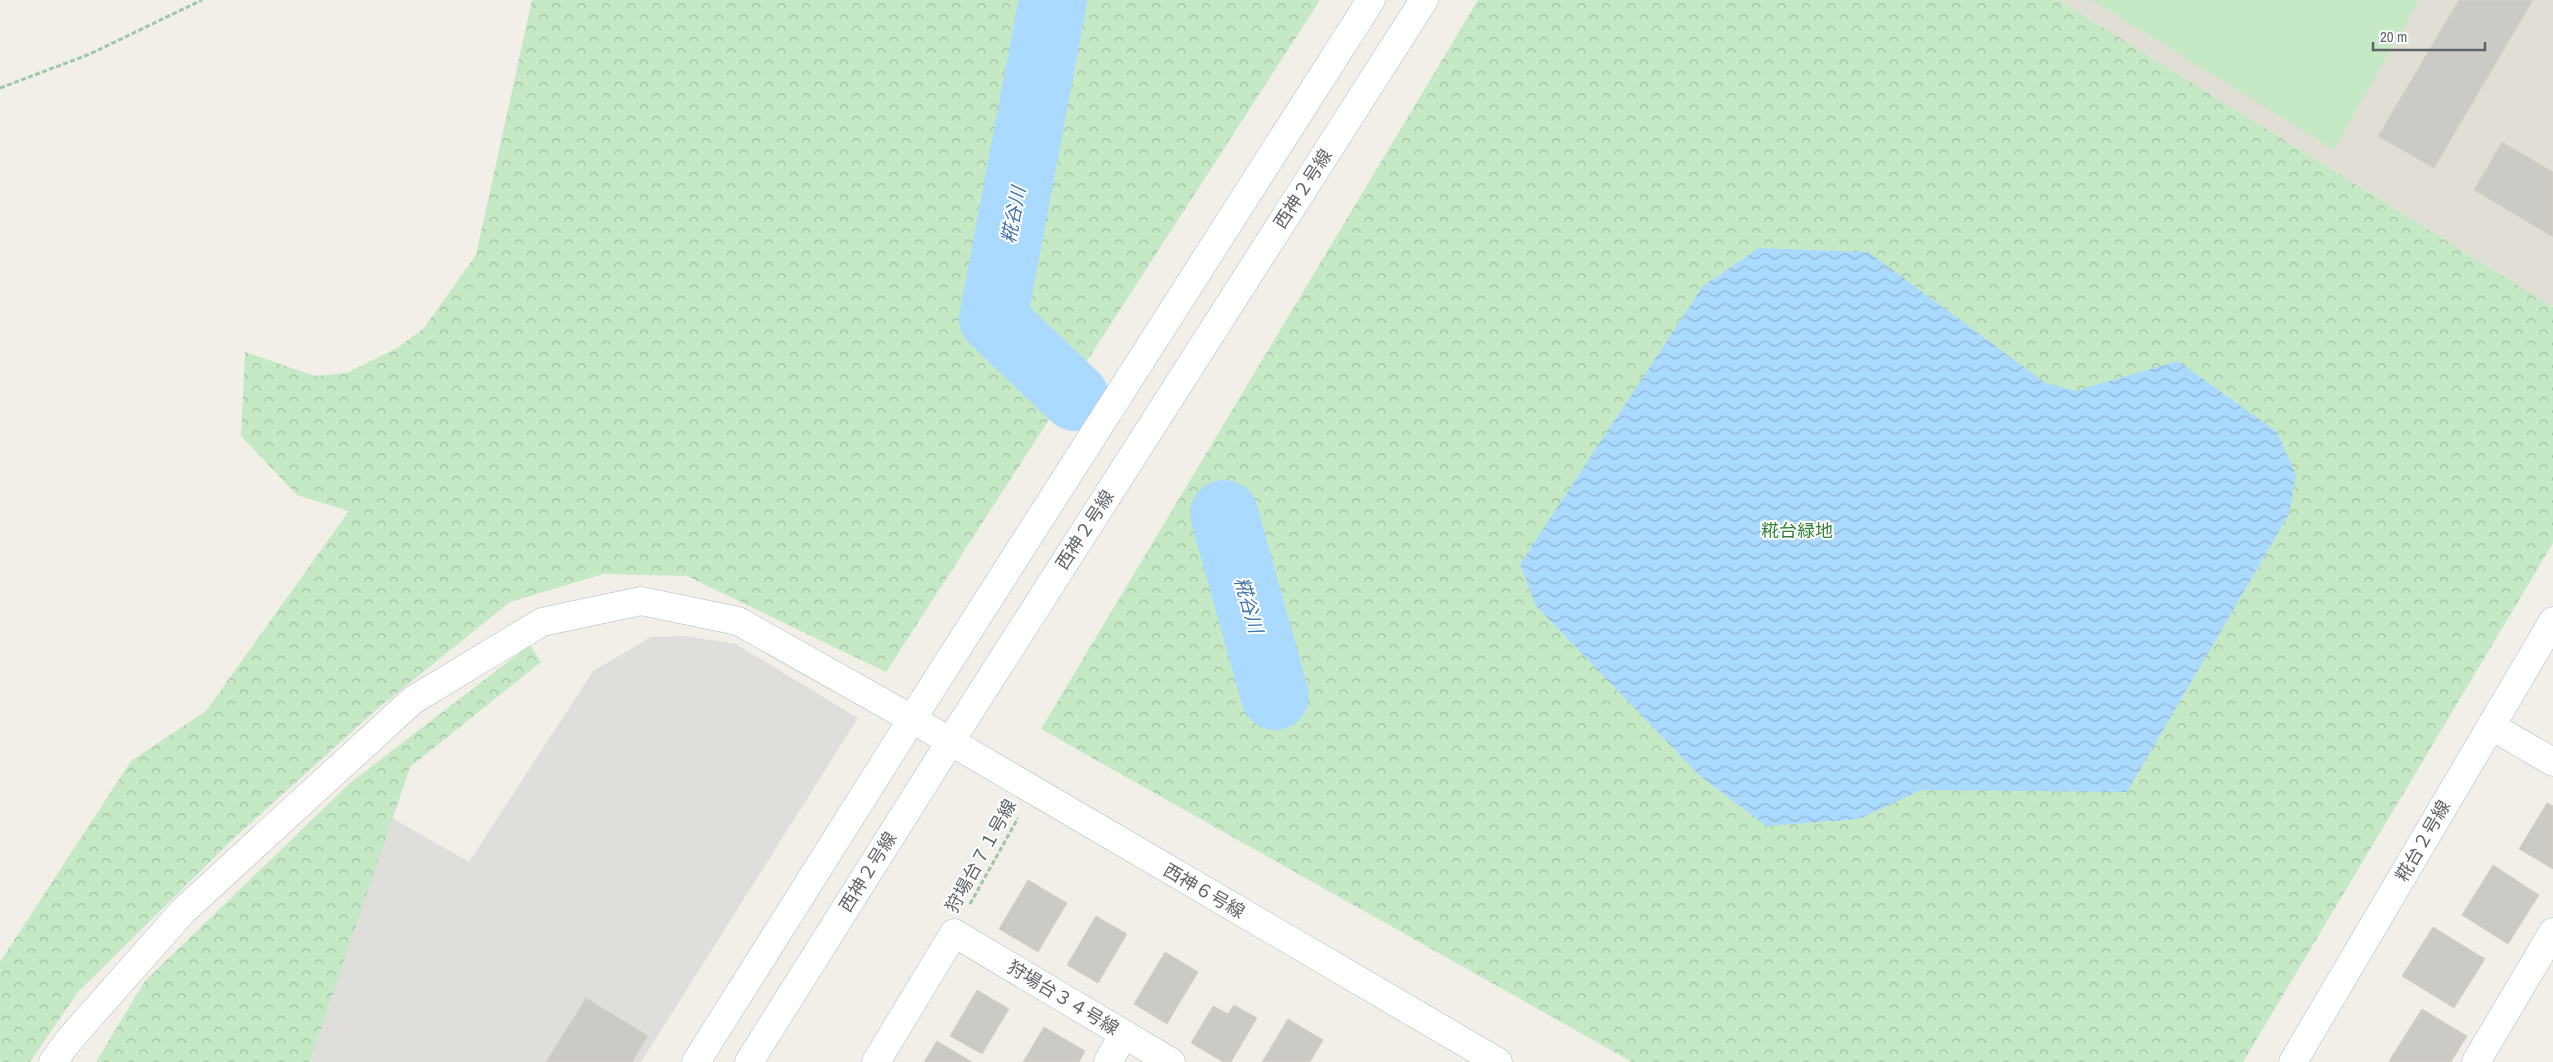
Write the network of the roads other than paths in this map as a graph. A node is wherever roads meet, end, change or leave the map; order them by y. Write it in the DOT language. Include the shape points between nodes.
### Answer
graph roads {
  1 [pos="1371,0"];
  2 [pos="1424,0"];
  3 [pos="2553,620"];
  4 [pos="912,719"];
  5 [pos="2491,726"];
  6 [pos="950,742"];
  7 [pos="2553,762"];
  8 [pos="2553,932"];
  9 [pos="1124,1034"];
  10 [pos="53,1062"];
  11 [pos="696,1062"];
  12 [pos="749,1062"];
  13 [pos="876,1062"];
  14 [pos="1108,1062"];
  15 [pos="1171,1062"];
  16 [pos="1498,1062"];
  17 [pos="2293,1062"];
  18 [pos="2476,1062"];
  1 -- 4 [label="street"];
  2 -- 6 [label="street, 西神２号線"];
  3 -- 5 [label="street, 糀台２号線"];
  4 -- 6 [label="street, 西神６号線"];
  4 -- 10 [label="street, 西神６号線" via="738,621 641,601 542,622 413,700 183,911"];
  4 -- 11 [label="street"];
  5 -- 7 [label="street"];
  5 -- 17 [label="street, 糀台２号線"];
  6 -- 12 [label="street, 西神２号線"];
  6 -- 16 [label="street, 西神６号線"];
  8 -- 18 [label="street"];
  9 -- 13 [label="street, 狩場台３４号線" via="954,933"];
  9 -- 14 [label="street"];
  9 -- 15 [label="street, 狩場台３４号線"];
}
